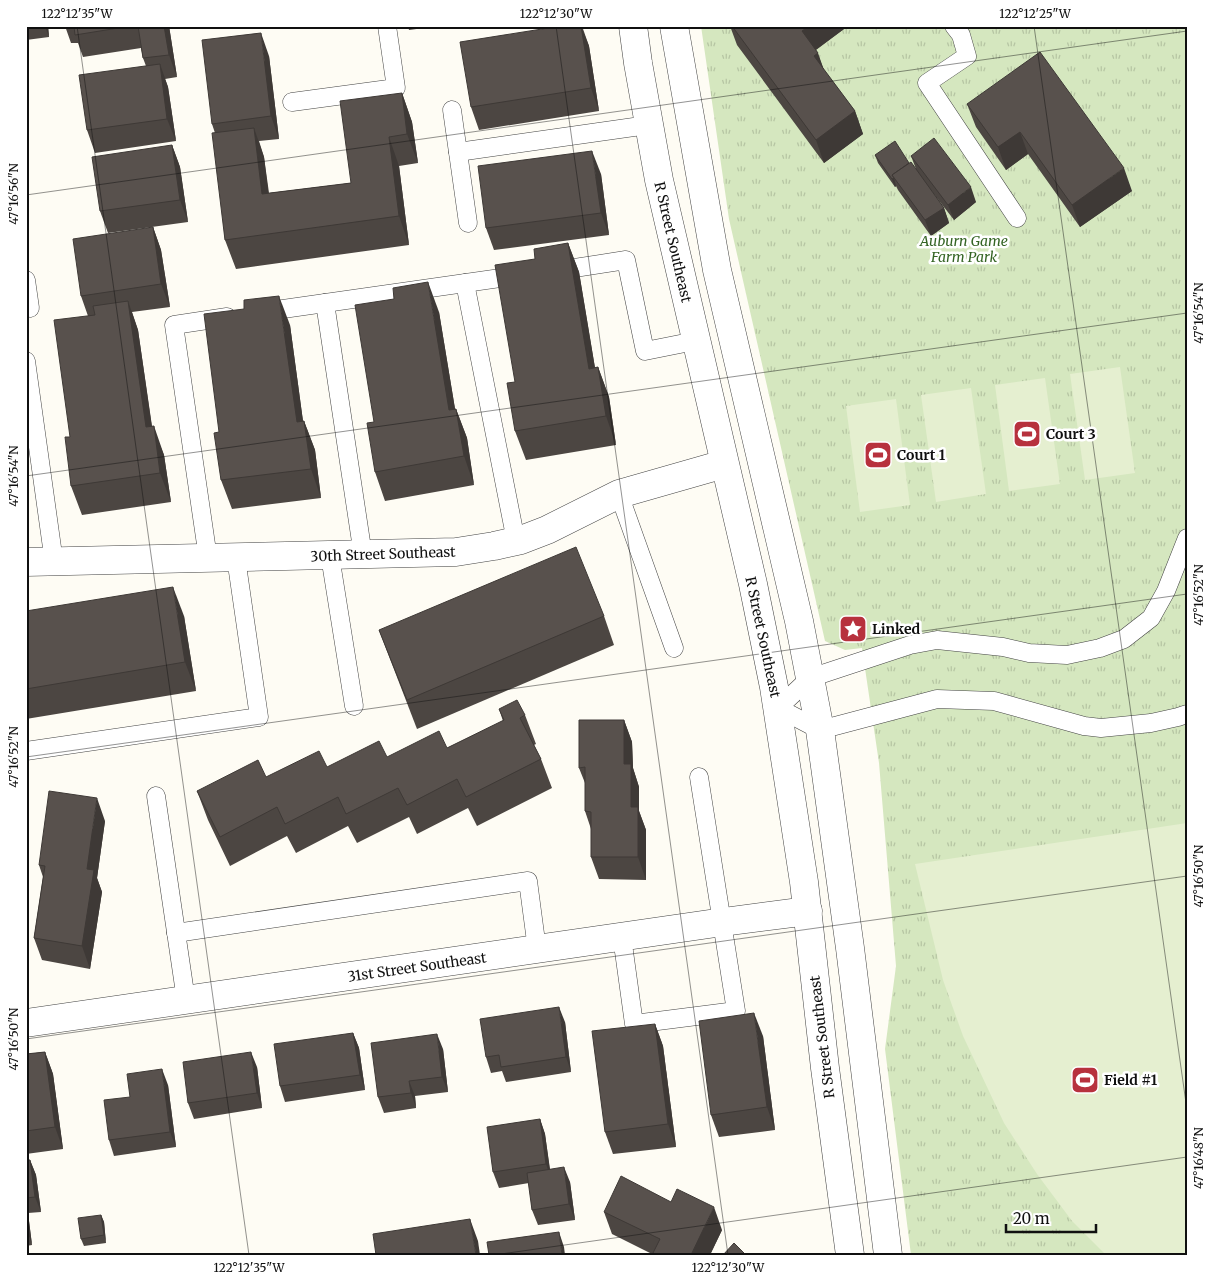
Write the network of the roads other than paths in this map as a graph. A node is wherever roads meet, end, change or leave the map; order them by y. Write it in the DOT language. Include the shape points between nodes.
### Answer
graph roads {
  1 [pos="387,26"];
  2 [pos="633,26"];
  3 [pos="674,26"];
  4 [pos="954,26"];
  5 [pos="292,102"];
  6 [pos="452,110"];
  7 [pos="648,126"];
  8 [pos="458,152"];
  9 [pos="1017,218"];
  10 [pos="468,223"];
  11 [pos="26,280"];
  12 [pos="465,283"];
  13 [pos="325,303"];
  14 [pos="30,308"];
  15 [pos="695,341"];
  16 [pos="26,361"];
  17 [pos="724,464"];
  18 [pos="619,494"];
  19 [pos="1187,538"];
  20 [pos="516,541"];
  21 [pos="364,555"];
  22 [pos="330,556"];
  23 [pos="208,558"];
  24 [pos="236,558"];
  25 [pos="26,562"];
  26 [pos="54,562"];
  27 [pos="1182,562"];
  28 [pos="674,648"];
  29 [pos="810,678"];
  30 [pos="354,706"];
  31 [pos="778,708"];
  32 [pos="1187,714"];
  33 [pos="820,730"];
  34 [pos="26,751"];
  35 [pos="699,777"];
  36 [pos="156,796"];
  37 [pos="808,911"];
  38 [pos="723,922"];
  39 [pos="176,932"];
  40 [pos="622,937"];
  41 [pos="537,949"];
  42 [pos="186,1000"];
  43 [pos="26,1023"];
  44 [pos="850,1255"];
  45 [pos="888,1255"];
  1 -- 5 [label="lane" via="396,88"];
  2 -- 7 [label="street, R Street Southeast"];
  3 -- 29 [label="street" via="717,270"];
  4 -- 9 [label="lane" via="961,35 967,56 927,83"];
  6 -- 8 [label="lane"];
  7 -- 8 [label="lane"];
  7 -- 15 [label="street, R Street Southeast"];
  8 -- 10 [label="lane"];
  11 -- 14 [label="lane"];
  12 -- 13 [label="lane"];
  12 -- 15 [label="lane" via="626,260 645,351"];
  12 -- 20 [label="lane"];
  13 -- 21 [label="lane"];
  13 -- 23 [label="lane" via="174,325"];
  15 -- 17 [label="street, R Street Southeast"];
  16 -- 26 [label="lane"];
  17 -- 18 [label="street, 30th Street Southeast"];
  17 -- 31 [label="street, R Street Southeast"];
  18 -- 20 [label="street, 30th Street Southeast" via="547,530"];
  18 -- 28 [label="lane"];
  19 -- 27 [label="lane"];
  20 -- 21 [label="street, 30th Street Southeast" via="456,552"];
  21 -- 22 [label="street, 30th Street Southeast"];
  22 -- 24 [label="street, 30th Street Southeast"];
  22 -- 30 [label="lane"];
  23 -- 24 [label="street, 30th Street Southeast"];
  23 -- 26 [label="street, 30th Street Southeast"];
  24 -- 34 [label="lane" via="259,717"];
  25 -- 26 [label="street, 30th Street Southeast"];
  27 -- 29 [label="lane" via="1151,618 1124,639 1100,648 1068,655 937,640"];
  29 -- 31 [label="lane"];
  29 -- 33 [label="street"];
  31 -- 33 [label="lane"];
  31 -- 37 [label="street, R Street Southeast"];
  32 -- 33 [label="lane" via="1151,723 1102,728 1062,721 994,701 937,699"];
  33 -- 45 [label="street"];
  35 -- 38 [label="lane"];
  36 -- 39 [label="lane"];
  37 -- 38 [label="street, 31st Street Southeast"];
  37 -- 44 [label="street, R Street Southeast"];
  38 -- 40 [label="street, 31st Street Southeast"];
  38 -- 40 [label="lane" via="736,1011 634,1024"];
  39 -- 41 [label="lane" via="528,881"];
  39 -- 42 [label="lane"];
  40 -- 41 [label="street, 31st Street Southeast"];
  41 -- 42 [label="street, 31st Street Southeast"];
  42 -- 43 [label="street, 31st Street Southeast"];
}
